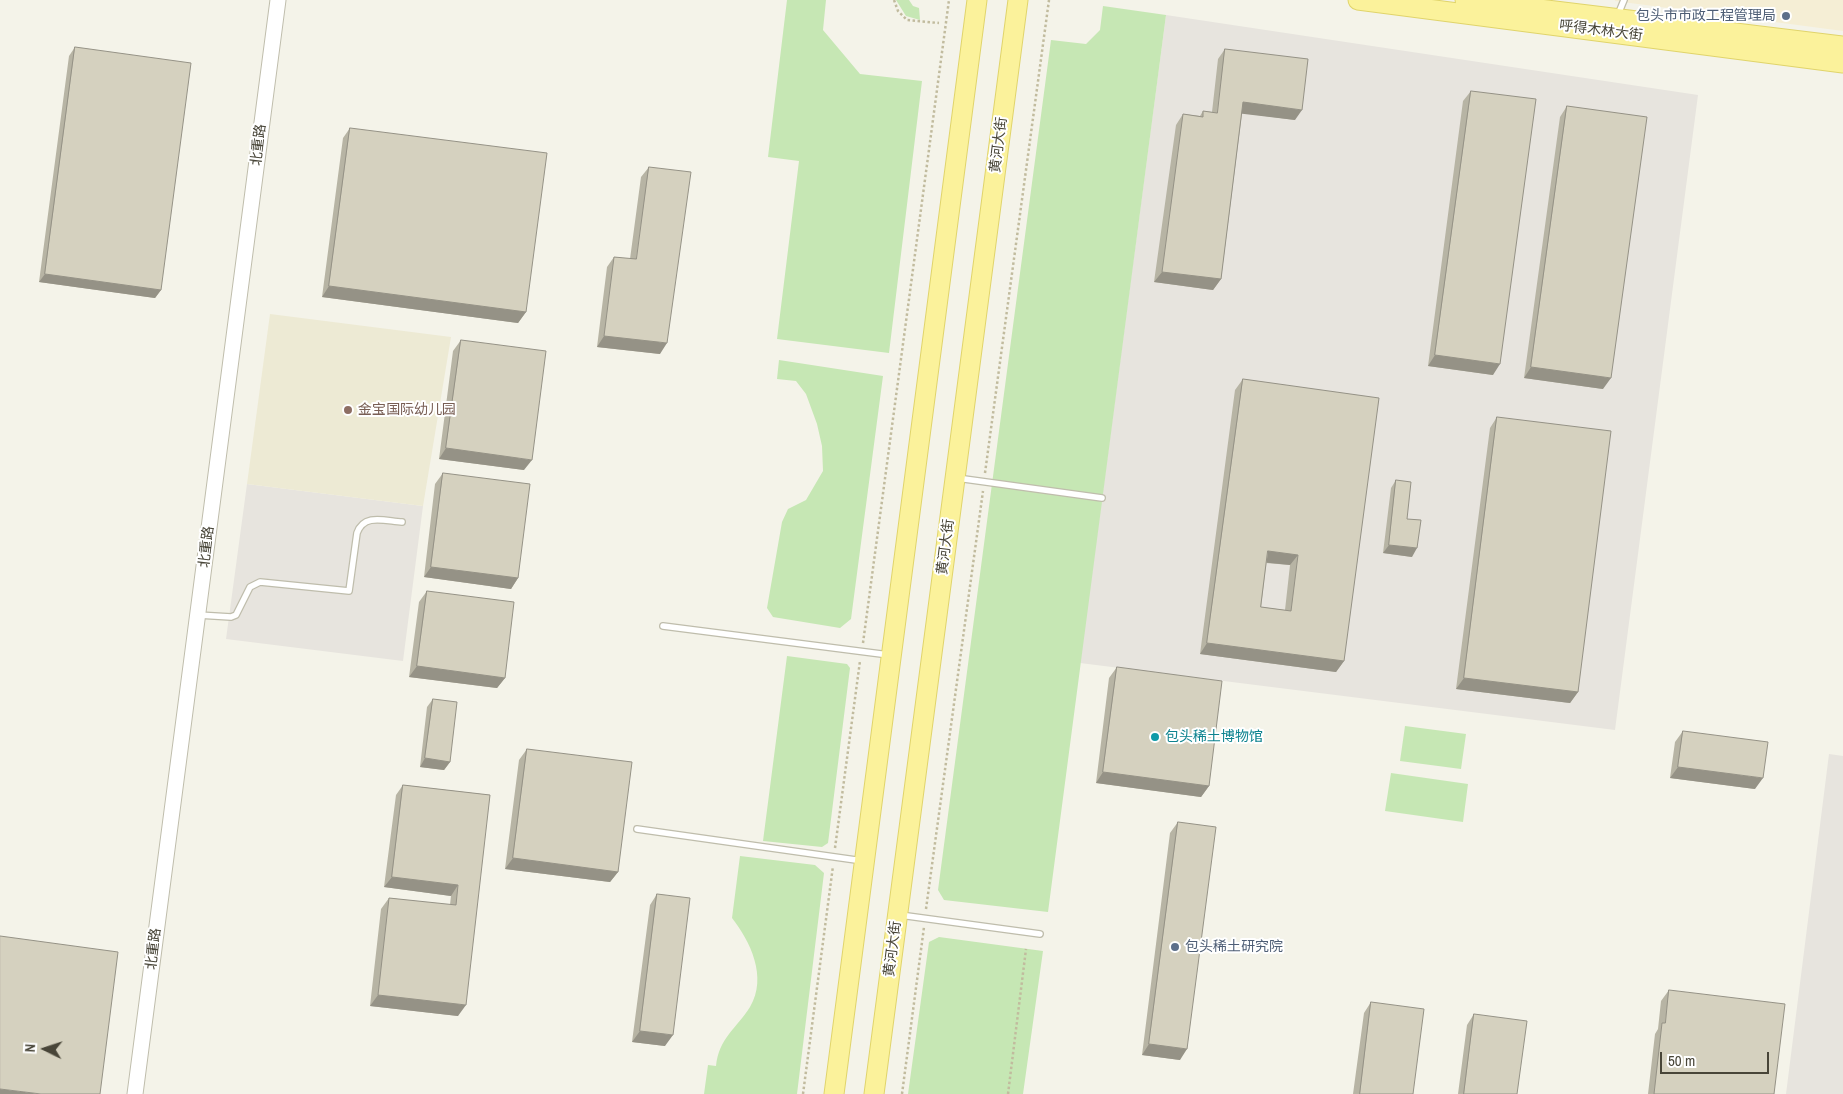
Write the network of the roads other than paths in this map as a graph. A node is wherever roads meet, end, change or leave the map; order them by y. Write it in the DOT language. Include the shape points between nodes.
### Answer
graph roads {
  1 [pos="278,0"];
  2 [pos="976,0"];
  3 [pos="1018,0"];
  4 [pos="1358,0"];
  5 [pos="1465,0"];
  6 [pos="1624,0"];
  7 [pos="1616,18"];
  8 [pos="1843,46"];
  9 [pos="1843,63"];
  10 [pos="955,478"];
  11 [pos="1102,498"];
  12 [pos="402,522"];
  13 [pos="198,614"];
  14 [pos="663,626"];
  15 [pos="891,656"];
  16 [pos="637,828"];
  17 [pos="865,861"];
  18 [pos="898,914"];
  19 [pos="1040,934"];
  20 [pos="135,1094"];
  21 [pos="834,1094"];
  22 [pos="874,1094"];
  1 -- 13 [label="street, 北重路"];
  2 -- 15 [label="main road"];
  3 -- 10 [label="main road, 黄河大街"];
  4 -- 9 [label="main road, 呼得木林大街"];
  5 -- 7 [label="main road, 呼得木林大街"];
  6 -- 7 [label="lane"];
  7 -- 8 [label="main road, 呼得木林大街"];
  10 -- 11 [label="lane"];
  10 -- 18 [label="main road, 黄河大街"];
  12 -- 13 [label="lane" via="370,520 361,525 357,533 349,591 260,582 247,591 236,615"];
  13 -- 20 [label="street, 北重路"];
  14 -- 15 [label="lane"];
  15 -- 17 [label="main road"];
  16 -- 17 [label="lane"];
  17 -- 21 [label="main road"];
  18 -- 19 [label="lane"];
  18 -- 22 [label="main road, 黄河大街"];
}
